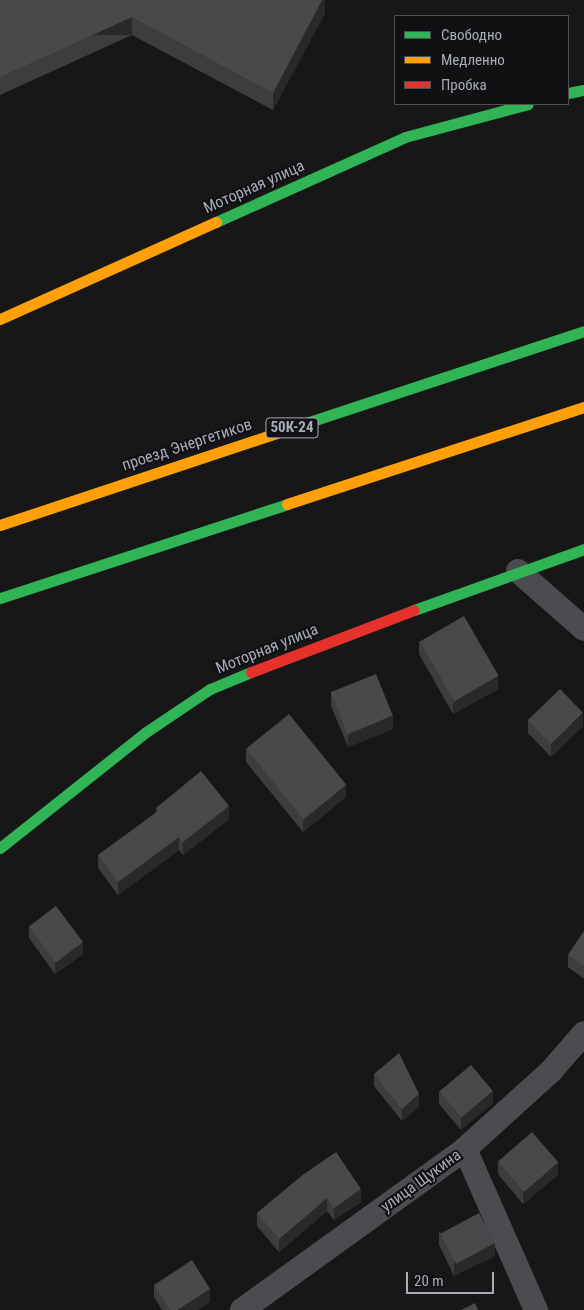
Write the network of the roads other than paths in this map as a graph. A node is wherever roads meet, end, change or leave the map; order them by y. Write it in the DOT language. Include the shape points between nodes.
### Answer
graph roads {
  1 [pos="584,90"];
  2 [pos="569,93"];
  3 [pos="524,105"];
  4 [pos="0,319"];
  5 [pos="584,331"];
  6 [pos="584,407"];
  7 [pos="0,524"];
  8 [pos="584,549"];
  9 [pos="518,571"];
  10 [pos="0,598"];
  11 [pos="584,629"];
  12 [pos="0,848"];
  13 [pos="584,1032"];
  14 [pos="466,1149"];
  15 [pos="242,1310"];
  16 [pos="536,1310"];
  1 -- 2 [label="street"];
  3 -- 4 [label="street, Моторная улица" via="404,137"];
  5 -- 7 [label="street, проезд Энергетиков / 50К-24"];
  6 -- 10 [label="street"];
  8 -- 9 [label="street, Моторная улица"];
  9 -- 11 [label="street"];
  9 -- 12 [label="street, Моторная улица" via="210,689 146,732"];
  13 -- 14 [label="street, улица Щукина" via="551,1071"];
  14 -- 15 [label="street, улица Щукина"];
  14 -- 16 [label="street"];
}
